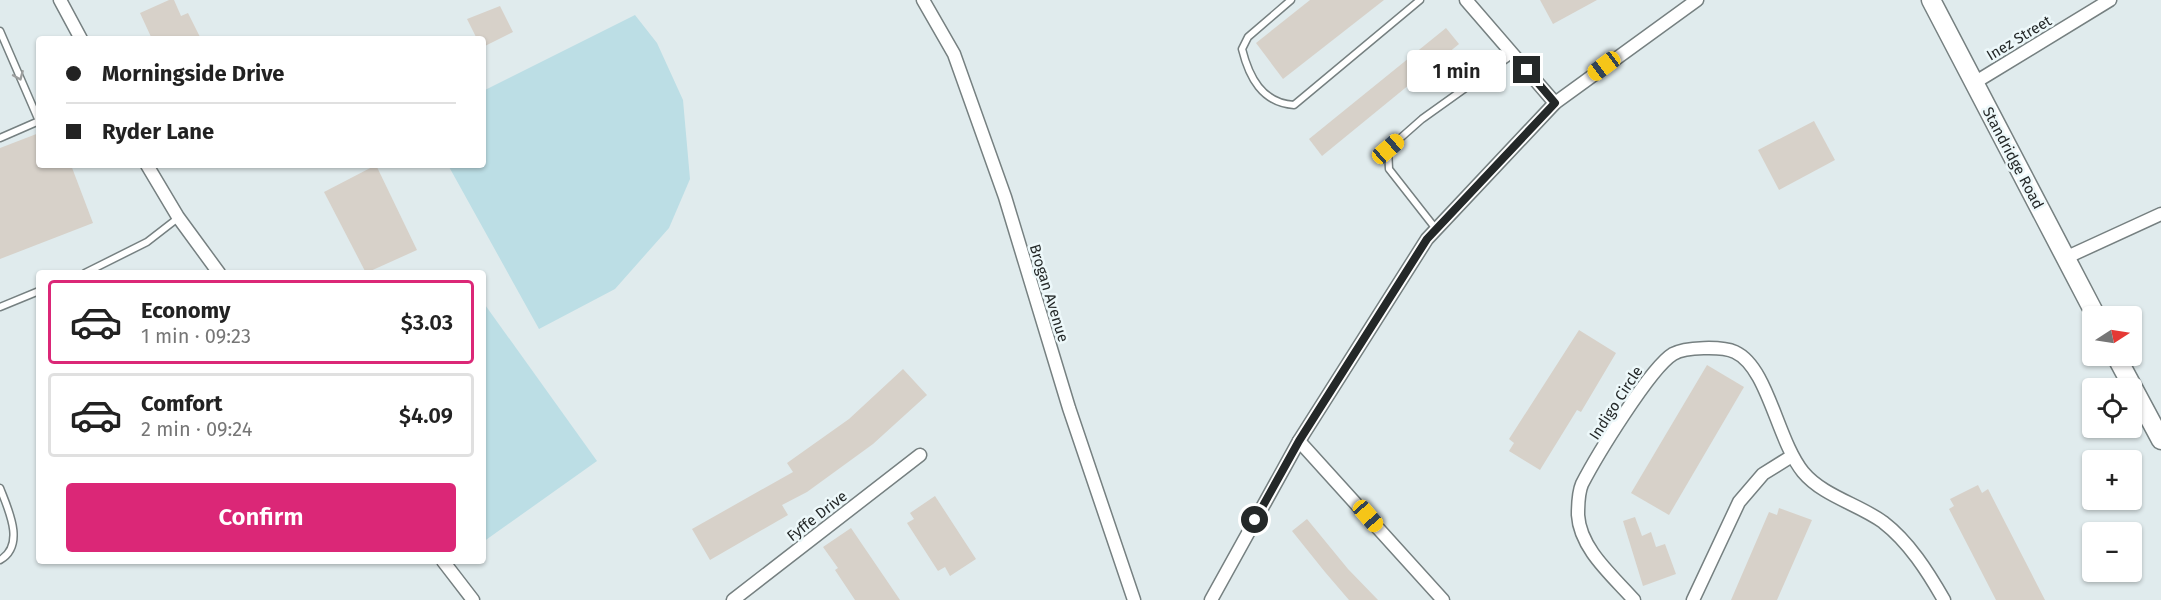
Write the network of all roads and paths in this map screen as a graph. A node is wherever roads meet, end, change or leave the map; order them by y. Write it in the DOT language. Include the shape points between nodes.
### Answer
graph roads {
  1 [pos="60,0"];
  2 [pos="923,0"];
  3 [pos="1291,0"];
  4 [pos="1420,0"];
  5 [pos="1466,0"];
  6 [pos="1697,0"];
  7 [pos="1931,0"];
  8 [pos="2110,0"];
  9 [pos="0,31"];
  10 [pos="79,36"];
  11 [pos="1513,54"];
  12 [pos="1974,83"];
  13 [pos="1555,103"];
  14 [pos="36,114"];
  15 [pos="36,122"];
  16 [pos="0,138"];
  17 [pos="153,168"];
  18 [pos="2161,214"];
  19 [pos="178,218"];
  20 [pos="1436,229"];
  21 [pos="2065,258"];
  22 [pos="91,270"];
  23 [pos="217,270"];
  24 [pos="36,292"];
  25 [pos="2091,306"];
  26 [pos="0,307"];
  27 [pos="2121,366"];
  28 [pos="2161,440"];
  29 [pos="1299,441"];
  30 [pos="920,455"];
  31 [pos="1792,456"];
  32 [pos="0,488"];
  33 [pos="0,560"];
  34 [pos="445,564"];
  35 [pos="473,600"];
  36 [pos="733,600"];
  37 [pos="1134,600"];
  38 [pos="1211,600"];
  39 [pos="1443,600"];
  40 [pos="1634,600"];
  41 [pos="1693,600"];
  42 [pos="1944,600"];
  1 -- 10 [label="street"];
  2 -- 37 [label="street, Brogan Avenue" via="954,54 1005,197 1069,408"];
  3 -- 4 [label="lane" via="1248,37 1242,49 1247,68 1261,90 1279,104 1294,105"];
  5 -- 11 [label="street"];
  6 -- 13 [label="street"];
  7 -- 12 [label="street, Standridge Road"];
  8 -- 12 [label="street, Inez Street"];
  9 -- 14 [label="lane, one-way"];
  11 -- 13 [label="street"];
  11 -- 20 [label="lane" via="1422,119 1388,149 1389,169"];
  12 -- 21 [label="street, Standridge Road"];
  13 -- 20 [label="street"];
  15 -- 16 [label="lane"];
  17 -- 19 [label="street"];
  18 -- 21 [label="street"];
  19 -- 22 [label="lane" via="147,242"];
  19 -- 23 [label="street"];
  20 -- 29 [label="street"];
  21 -- 25 [label="street, Standridge Road"];
  24 -- 26 [label="lane"];
  27 -- 28 [label="street"];
  29 -- 38 [label="street"];
  29 -- 39 [label="street"];
  30 -- 36 [label="street, Fyffe Drive"];
  31 -- 40 [label="street, Indigo Circle" via="1755,368 1735,352 1706,347 1674,353 1650,376 1581,486 1578,516 1588,548"];
  31 -- 41 [label="street" via="1763,474 1739,502"];
  31 -- 42 [label="street, Indigo Circle" via="1804,473 1831,494 1884,523 1925,568"];
  32 -- 33 [label="lane" via="13,520 14,541"];
  34 -- 35 [label="street"];
}
